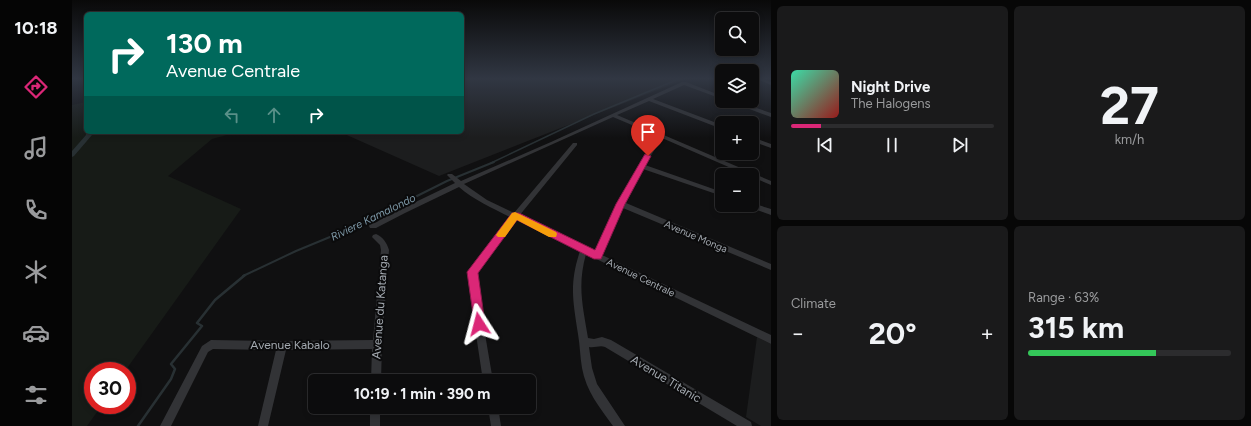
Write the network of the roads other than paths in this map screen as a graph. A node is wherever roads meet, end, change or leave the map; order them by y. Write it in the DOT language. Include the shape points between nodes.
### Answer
graph roads {
  1 [pos="649,99"];
  2 [pos="751,108"];
  3 [pos="613,115"];
  4 [pos="771,115"];
  5 [pos="715,124"];
  6 [pos="661,136"];
  7 [pos="759,142"];
  8 [pos="574,144"];
  9 [pos="771,146"];
  10 [pos="641,166"];
  11 [pos="450,175"];
  12 [pos="459,183"];
  13 [pos="771,183"];
  14 [pos="715,192"];
  15 [pos="621,204"];
  16 [pos="759,208"];
  17 [pos="771,212"];
  18 [pos="515,216"];
  19 [pos="373,226"];
  20 [pos="376,237"];
  21 [pos="584,250"];
  22 [pos="598,256"];
  23 [pos="771,267"];
  24 [pos="771,340"];
  25 [pos="584,342"];
  26 [pos="377,344"];
  27 [pos="282,346"];
  28 [pos="376,374"];
  29 [pos="487,374"];
  30 [pos="375,414"];
  31 [pos="494,414"];
  32 [pos="165,426"];
  33 [pos="263,426"];
  34 [pos="375,426"];
  35 [pos="496,426"];
  36 [pos="620,426"];
  37 [pos="747,426"];
  1 -- 3 [label="street"];
  1 -- 5 [label="street"];
  2 -- 4 [label="street"];
  3 -- 6 [label="street"];
  3 -- 12 [label="street"];
  6 -- 10 [label="street"];
  6 -- 13 [label="street"];
  7 -- 9 [label="street"];
  8 -- 18 [label="street"];
  10 -- 14 [label="street"];
  10 -- 15 [label="street"];
  11 -- 12 [label="street, Avenue Centrale"];
  12 -- 18 [label="street, Avenue Centrale" via="485,202"];
  12 -- 19 [label="street"];
  15 -- 22 [label="street"];
  15 -- 23 [label="street, Avenue Monga"];
  16 -- 17 [label="street"];
  18 -- 21 [label="street, Avenue Centrale"];
  18 -- 29 [label="street" via="471,276"];
  20 -- 26 [label="street, Avenue du Katanga" via="385,250"];
  21 -- 22 [label="street, Avenue Centrale"];
  21 -- 25 [label="street" via="577,269 576,289"];
  22 -- 24 [label="street, Avenue Centrale"];
  25 -- 36 [label="street" via="590,382"];
  25 -- 37 [label="street, Avenue Titanic" via="608,343"];
  26 -- 27 [label="street, Avenue Kabalo"];
  26 -- 28 [label="street, Avenue du Katanga"];
  27 -- 32 [label="street, Avenue Kabalo" via="214,343 208,345"];
  27 -- 33 [label="street"];
  30 -- 34 [label="street"];
  31 -- 35 [label="street"];
}
